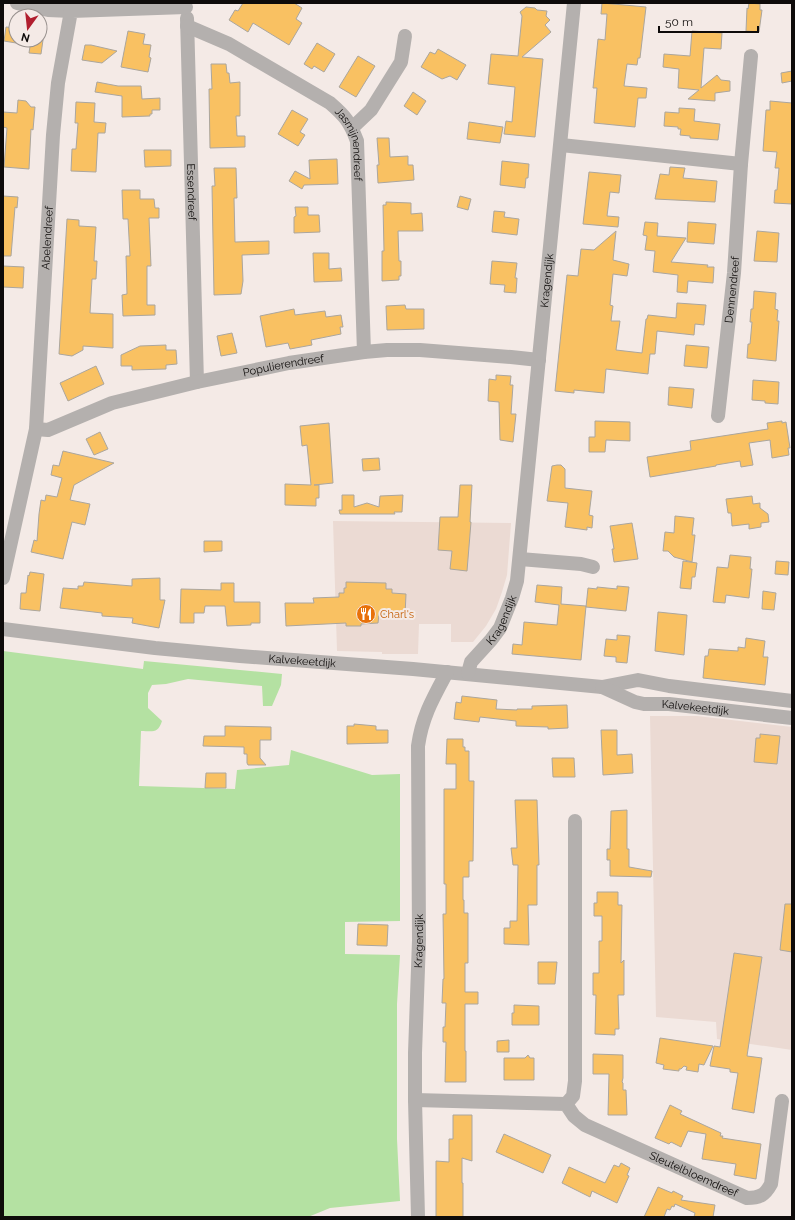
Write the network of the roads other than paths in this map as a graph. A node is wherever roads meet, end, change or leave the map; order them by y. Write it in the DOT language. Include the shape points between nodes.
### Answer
graph roads {
  1 [pos="17,3"];
  2 [pos="574,3"];
  3 [pos="186,5"];
  4 [pos="71,11"];
  5 [pos="187,26"];
  6 [pos="405,36"];
  7 [pos="751,56"];
  8 [pos="352,128"];
  9 [pos="560,145"];
  10 [pos="741,164"];
  11 [pos="364,352"];
  12 [pos="539,360"];
  13 [pos="197,382"];
  14 [pos="718,416"];
  15 [pos="36,429"];
  16 [pos="520,558"];
  17 [pos="593,568"];
  18 [pos="3,578"];
  19 [pos="3,629"];
  20 [pos="447,672"];
  21 [pos="468,673"];
  22 [pos="602,686"];
  23 [pos="792,701"];
  24 [pos="792,718"];
  25 [pos="574,822"];
  26 [pos="415,1100"];
  27 [pos="782,1101"];
  28 [pos="566,1104"];
  29 [pos="418,1217"];
  1 -- 4 [label="street" via="48,10"];
  2 -- 9 [label="street, Kragendijk"];
  3 -- 4 [label="street"];
  3 -- 5 [label="street, Essendreef"];
  4 -- 15 [label="street, Abelendreef" via="58,83 53,135"];
  5 -- 8 [label="street, Jasmijnendreef" via="228,44 330,103 343,114"];
  5 -- 13 [label="street, Essendreef"];
  6 -- 8 [label="street" via="401,62 371,110"];
  7 -- 10 [label="street, Dennendreef"];
  8 -- 11 [label="street, Jasmijnendreef" via="356,141"];
  9 -- 10 [label="street"];
  9 -- 12 [label="street, Kragendijk"];
  10 -- 14 [label="street, Dennendreef" via="734,273"];
  11 -- 12 [label="street, Populierendreef" via="420,350"];
  11 -- 13 [label="street, Populierendreef" via="289,363"];
  12 -- 16 [label="street, Kragendijk"];
  13 -- 15 [label="street, Populierendreef" via="112,403 48,430"];
  15 -- 18 [label="street, Abelendreef"];
  16 -- 17 [label="street" via="581,564"];
  16 -- 21 [label="street, Kragendijk" via="517,582 500,628 471,662"];
  19 -- 20 [label="street, Kalvekeetdijk" via="155,648"];
  20 -- 21 [label="street, Kalvekeetdijk"];
  20 -- 26 [label="street, Kragendijk" via="425,715 418,746 419,940"];
  21 -- 22 [label="street, Kalvekeetdijk"];
  22 -- 23 [label="street, Kalvekeetdijk" via="638,680"];
  22 -- 24 [label="street, Kalvekeetdijk" via="644,704 669,704"];
  25 -- 28 [label="street" via="575,1081 573,1096"];
  26 -- 28 [label="street"];
  26 -- 29 [label="street, Kragendijk"];
  27 -- 28 [label="street, Sleutelbloemdreef" via="771,1184 767,1191 757,1198 747,1198 585,1125 574,1116"];
}
